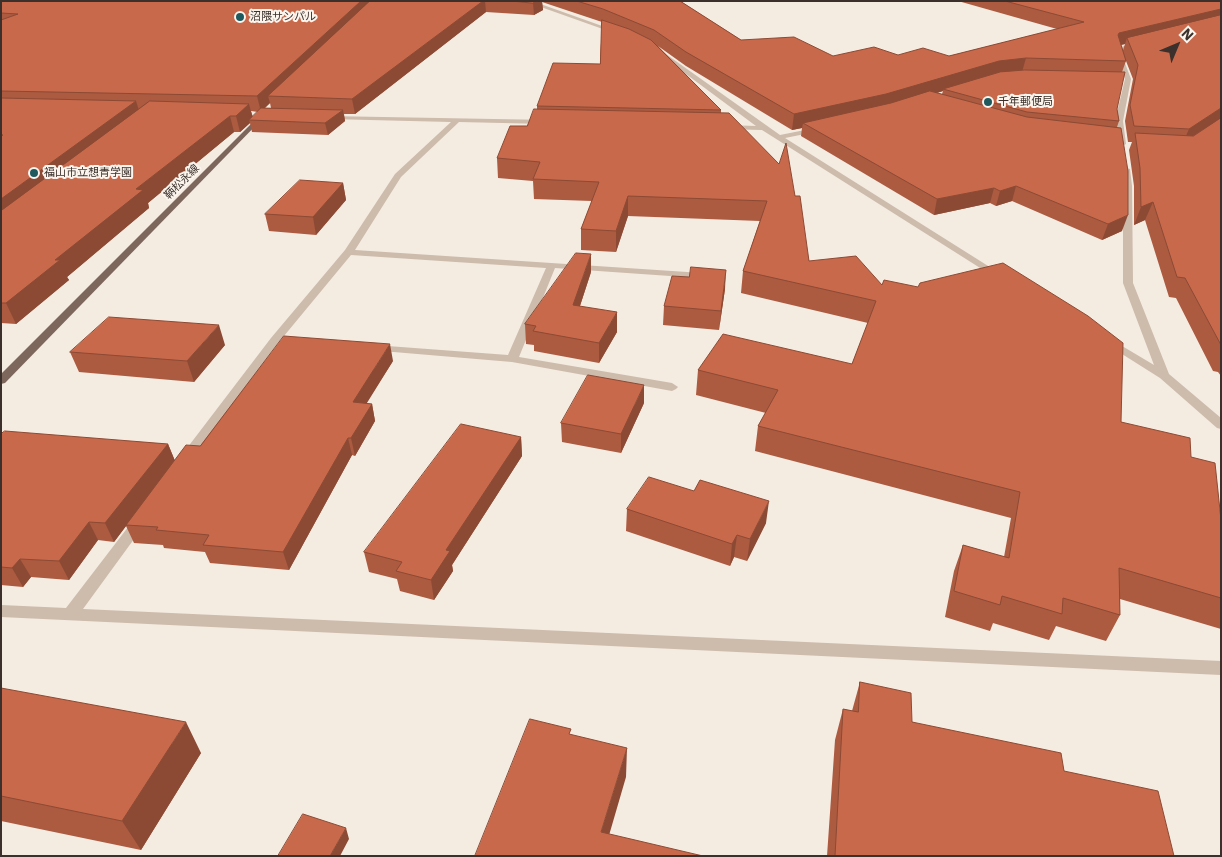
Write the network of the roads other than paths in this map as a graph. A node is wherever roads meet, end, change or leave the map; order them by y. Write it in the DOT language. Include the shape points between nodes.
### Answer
graph roads {
  1 [pos="526,1"];
  2 [pos="623,34"];
  3 [pos="1155,40"];
  4 [pos="651,46"];
  5 [pos="1118,78"];
  6 [pos="1128,79"];
  7 [pos="271,112"];
  8 [pos="321,117"];
  9 [pos="457,120"];
  10 [pos="556,123"];
  11 [pos="714,126"];
  12 [pos="828,126"];
  13 [pos="764,128"];
  14 [pos="780,137"];
  15 [pos="1132,146"];
  16 [pos="1121,147"];
  17 [pos="349,252"];
  18 [pos="552,264"];
  19 [pos="699,275"];
  20 [pos="1006,281"];
  21 [pos="1098,336"];
  22 [pos="275,340"];
  23 [pos="295,342"];
  24 [pos="364,347"];
  25 [pos="512,359"];
  26 [pos="1164,376"];
  27 [pos="1,381"];
  28 [pos="672,387"];
  29 [pos="1221,425"];
  30 [pos="181,466"];
  31 [pos="146,513"];
  32 [pos="1,611"];
  33 [pos="70,615"];
  34 [pos="1221,668"];
  1 -- 2 [label="street"];
  3 -- 6 [label="street" via="1117,49"];
  4 -- 13 [label="street"];
  5 -- 6 [label="street"];
  6 -- 16 [label="street" via="1119,121"];
  7 -- 27 [label="main road, 鞆松永線" via="258,116"];
  8 -- 9 [label="street"];
  9 -- 10 [label="street"];
  9 -- 17 [label="street" via="398,176"];
  11 -- 13 [label="street"];
  12 -- 14 [label="street"];
  13 -- 14 [label="street"];
  14 -- 20 [label="street"];
  15 -- 16 [label="street"];
  16 -- 26 [label="street" via="1128,186 1128,283"];
  17 -- 18 [label="street"];
  17 -- 22 [label="street"];
  18 -- 19 [label="street"];
  18 -- 25 [label="street"];
  21 -- 26 [label="street"];
  22 -- 23 [label="street"];
  22 -- 30 [label="street"];
  24 -- 25 [label="street"];
  25 -- 28 [label="street"];
  26 -- 29 [label="street"];
  31 -- 33 [label="street"];
  32 -- 33 [label="street"];
  33 -- 34 [label="street"];
}
